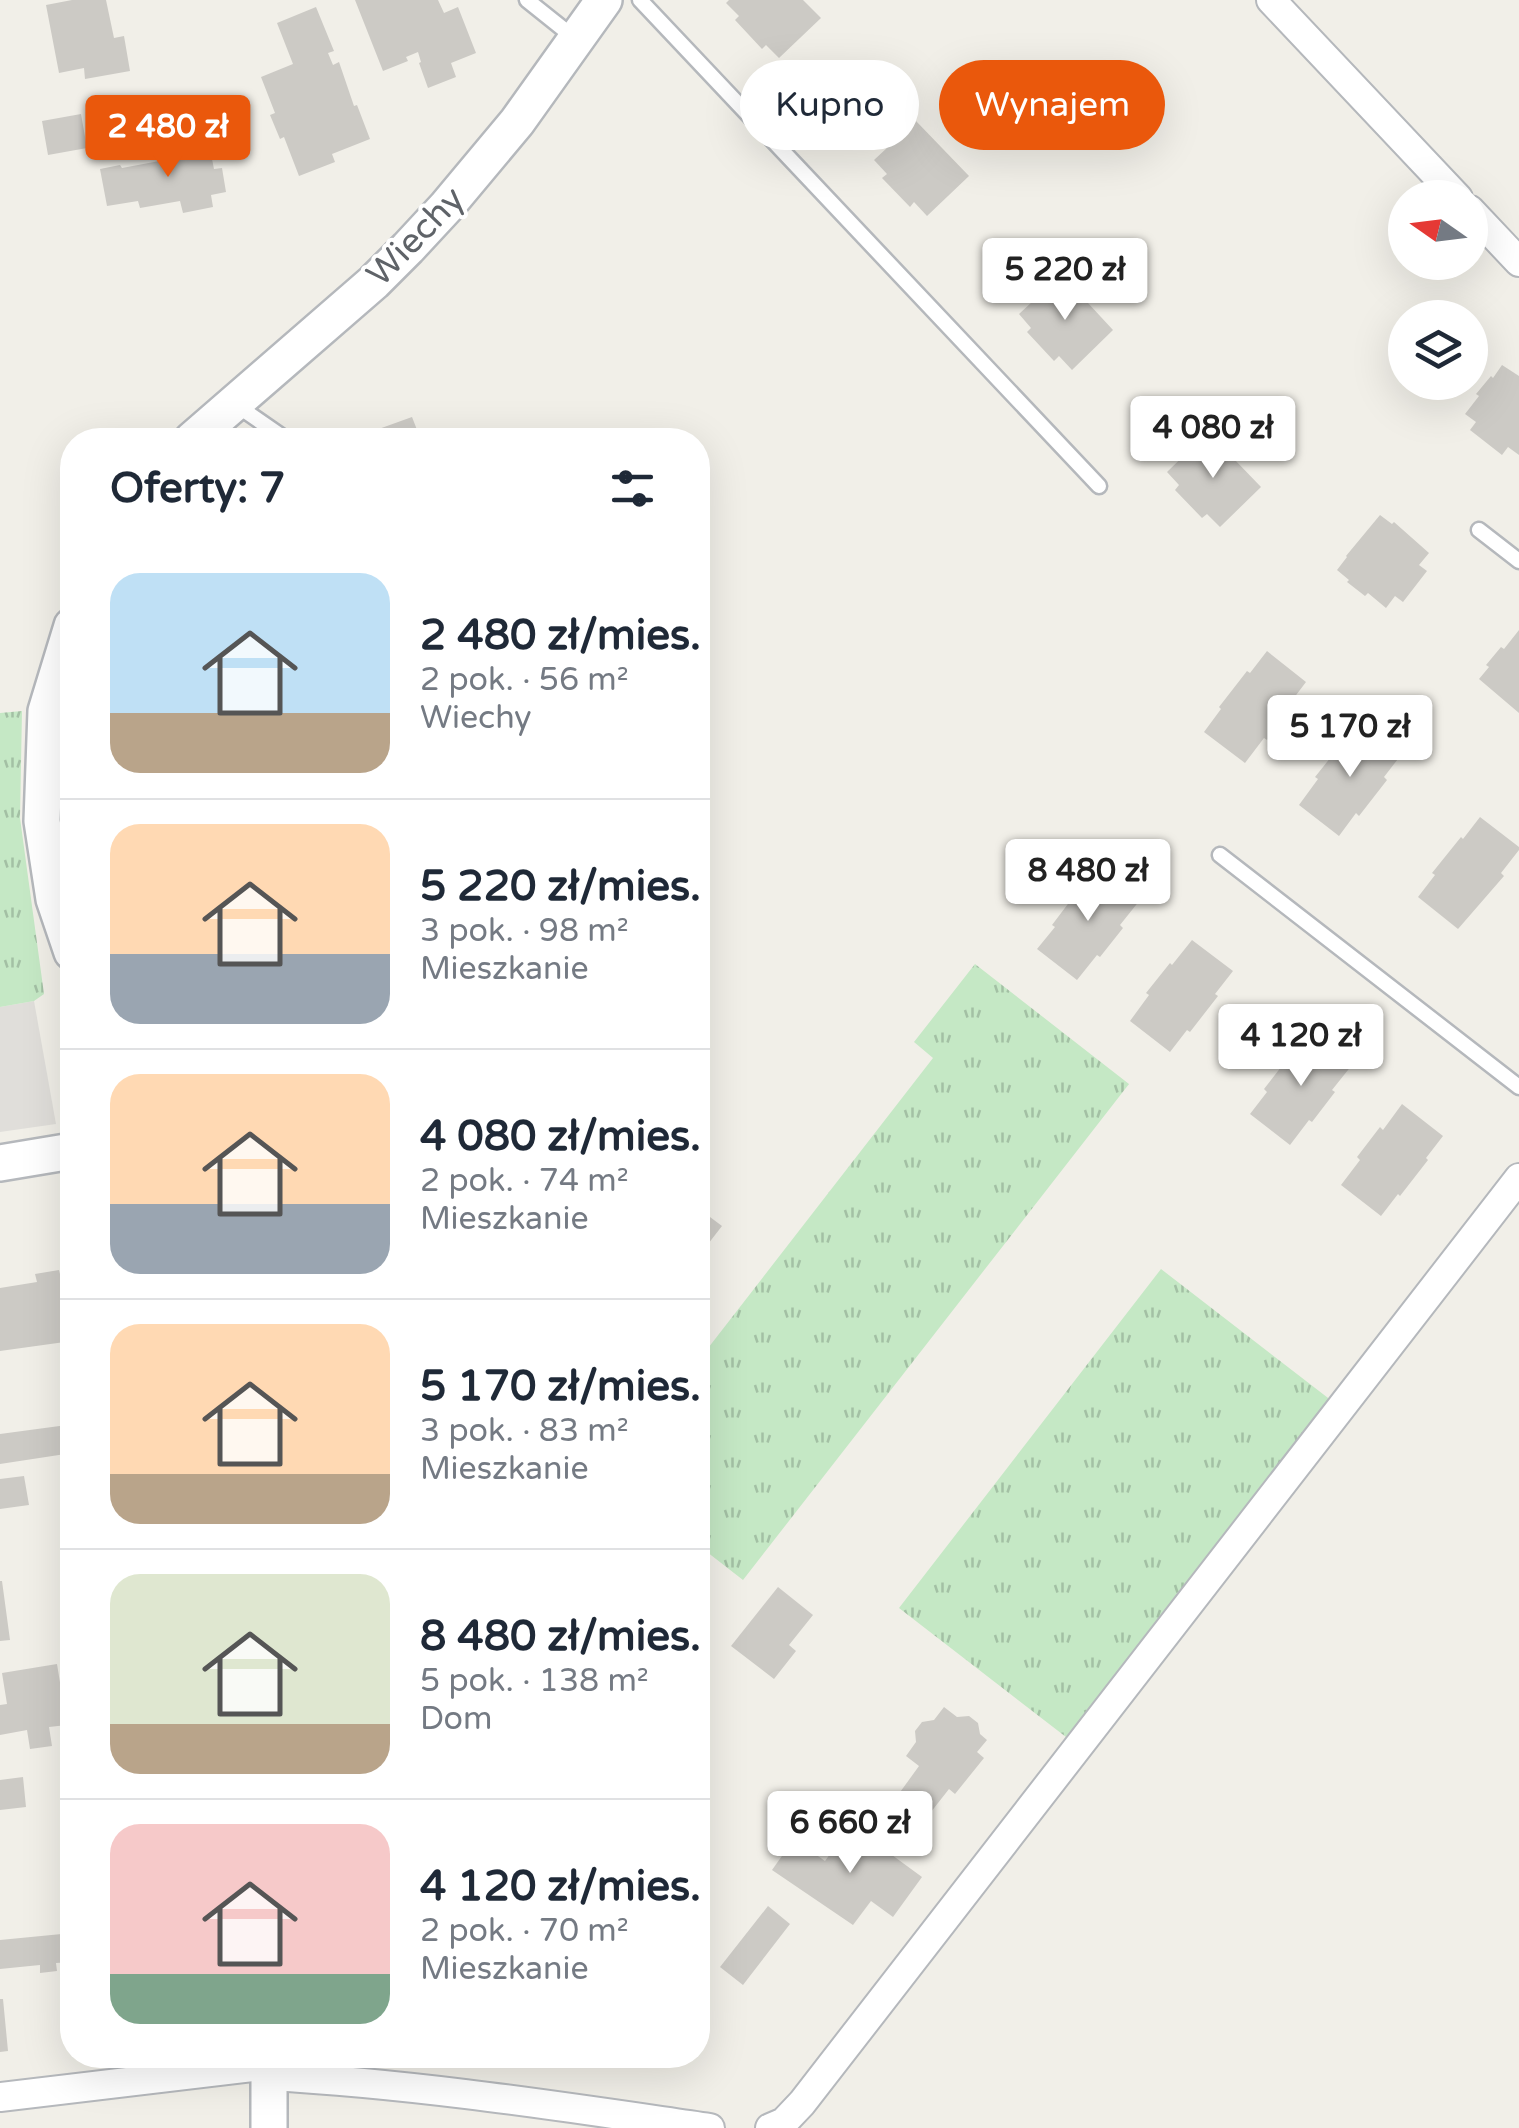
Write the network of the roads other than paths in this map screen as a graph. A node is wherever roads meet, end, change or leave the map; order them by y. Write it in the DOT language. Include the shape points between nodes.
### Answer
graph roads {
  1 [pos="527,0"];
  2 [pos="604,0"];
  3 [pos="640,0"];
  4 [pos="1272,0"];
  5 [pos="577,40"];
  6 [pos="1441,180"];
  7 [pos="1488,229"];
  8 [pos="1519,262"];
  9 [pos="234,404"];
  10 [pos="206,428"];
  11 [pos="269,428"];
  12 [pos="1099,486"];
  13 [pos="1479,530"];
  14 [pos="1519,561"];
  15 [pos="60,665"];
  16 [pos="1220,855"];
  17 [pos="60,917"];
  18 [pos="1519,1086"];
  19 [pos="60,1153"];
  20 [pos="0,1163"];
  21 [pos="1519,1178"];
  22 [pos="244,2068"];
  23 [pos="269,2068"];
  24 [pos="281,2068"];
  25 [pos="0,2097"];
  26 [pos="269,2128"];
  27 [pos="710,2128"];
  28 [pos="770,2128"];
  1 -- 5 [label="lane"];
  2 -- 5 [label="street, Wiechy"];
  3 -- 12 [label="lane"];
  4 -- 6 [label="street"];
  5 -- 9 [label="street, Wiechy" via="517,122 408,248"];
  7 -- 8 [label="street"];
  9 -- 10 [label="street, Wiechy"];
  9 -- 11 [label="lane"];
  13 -- 14 [label="lane"];
  15 -- 17 [label="street" via="46,711 42,820"];
  16 -- 18 [label="lane"];
  19 -- 20 [label="street"];
  21 -- 28 [label="street" via="802,2104"];
  22 -- 25 [label="street"];
  23 -- 26 [label="street"];
  24 -- 27 [label="street"];
}
